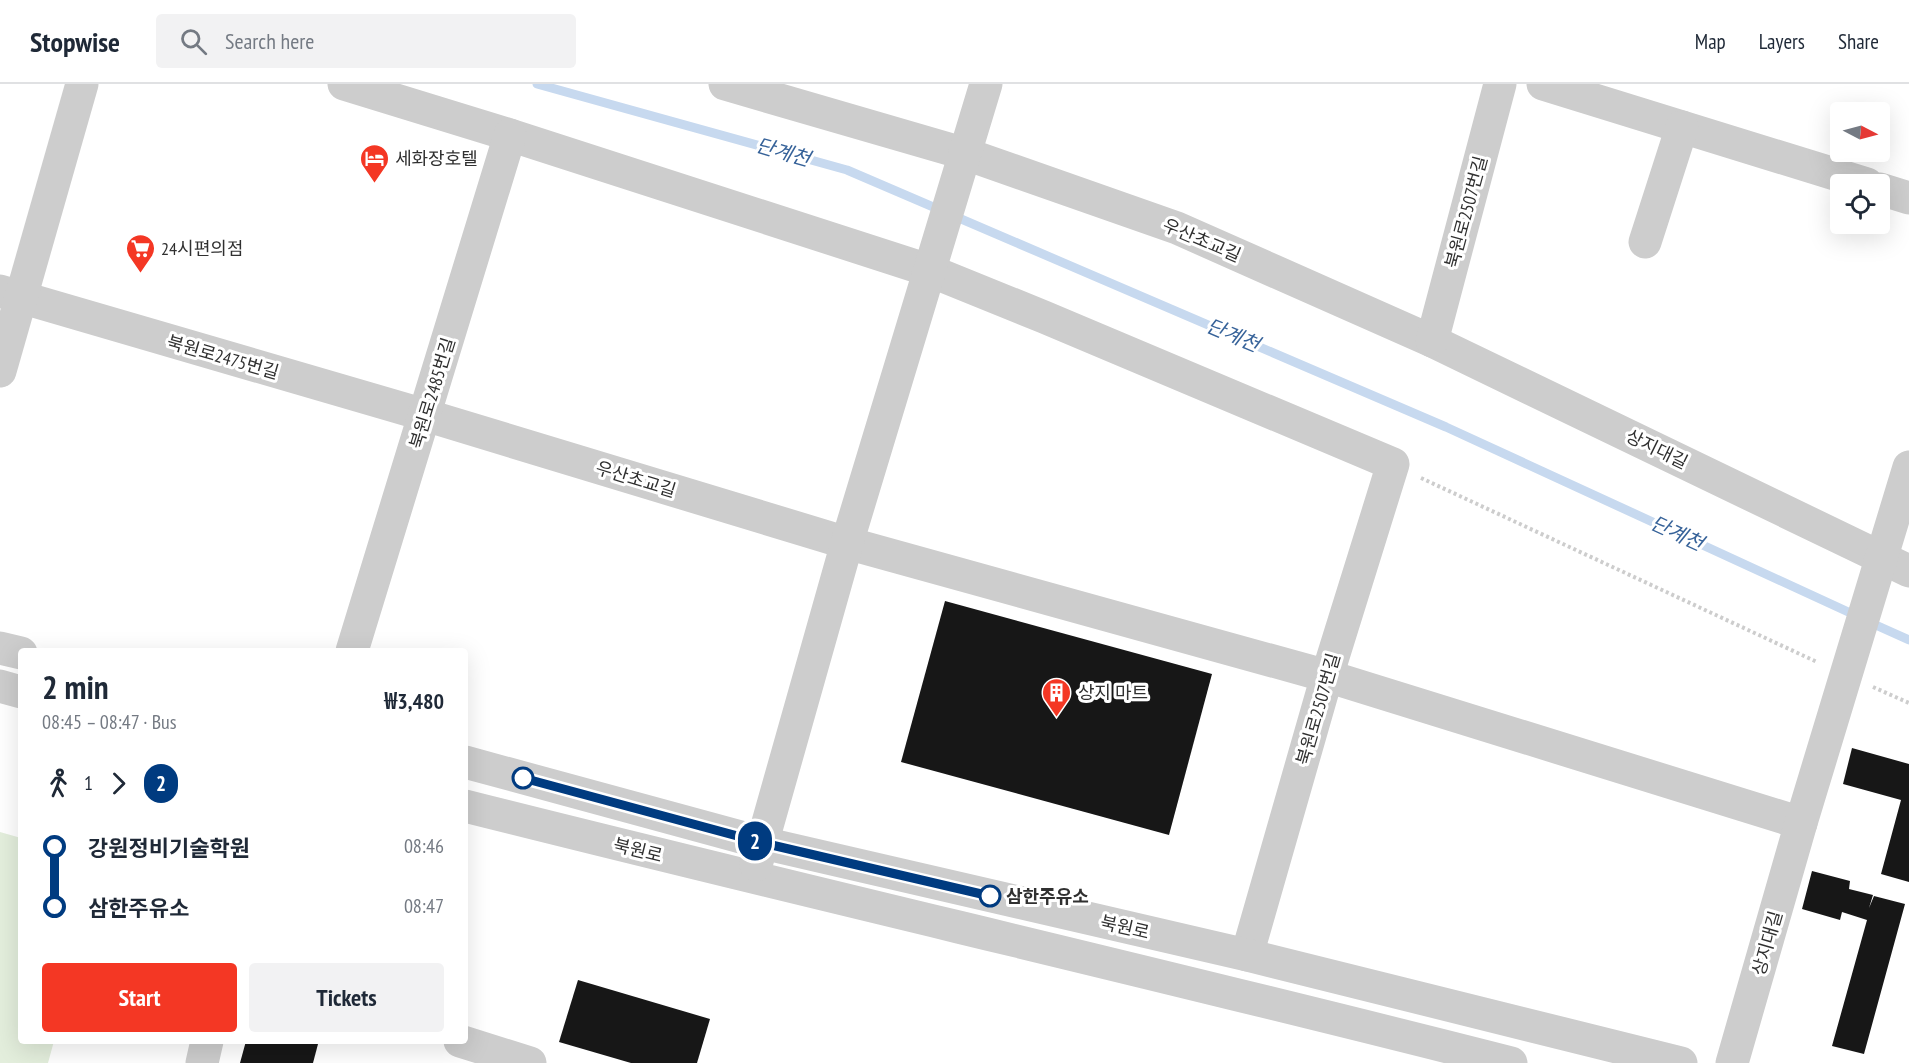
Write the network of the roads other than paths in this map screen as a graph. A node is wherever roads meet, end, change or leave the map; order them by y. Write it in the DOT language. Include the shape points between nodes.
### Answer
graph roads {
  1 [pos="82,84"];
  2 [pos="344,84"];
  3 [pos="725,84"];
  4 [pos="986,84"];
  5 [pos="1500,84"];
  6 [pos="1544,84"];
  7 [pos="1682,127"];
  8 [pos="510,135"];
  9 [pos="962,165"];
  10 [pos="1835,174"];
  11 [pos="1890,192"];
  12 [pos="1909,198"];
  13 [pos="1645,242"];
  14 [pos="928,270"];
  15 [pos="11,295"];
  16 [pos="1432,341"];
  17 [pos="0,371"];
  18 [pos="425,415"];
  19 [pos="1909,467"];
  20 [pos="847,543"];
  21 [pos="1888,569"];
  22 [pos="0,648"];
  23 [pos="353,648"];
  24 [pos="18,652"];
  25 [pos="1327,676"];
  26 [pos="0,686"];
  27 [pos="18,691"];
  28 [pos="468,763"];
  29 [pos="468,807"];
  30 [pos="1801,823"];
  31 [pos="763,843"];
  32 [pos="752,878"];
  33 [pos="1247,955"];
  34 [pos="206,1044"];
  35 [pos="468,1044"];
  36 [pos="202,1063"];
  37 [pos="530,1063"];
  38 [pos="1511,1063"];
  39 [pos="1681,1063"];
  40 [pos="1732,1063"];
  1 -- 15 [label="street"];
  2 -- 8 [label="street"];
  3 -- 9 [label="street, 우산초교길"];
  4 -- 9 [label="street"];
  5 -- 16 [label="street, 북원로2507번길"];
  6 -- 7 [label="street"];
  7 -- 10 [label="street"];
  7 -- 13 [label="street"];
  8 -- 14 [label="street"];
  8 -- 18 [label="street, 북원로2485번길"];
  9 -- 14 [label="street"];
  9 -- 16 [label="street, 우산초교길" via="1177,228"];
  11 -- 12 [label="street"];
  14 -- 20 [label="street"];
  14 -- 25 [label="street, 북원로2507번길" via="1394,464"];
  15 -- 17 [label="street"];
  15 -- 18 [label="street, 북원로2475번길"];
  16 -- 21 [label="street, 상지대길"];
  18 -- 20 [label="street, 우산초교길"];
  18 -- 23 [label="street, 북원로2485번길"];
  19 -- 21 [label="street, 상지대길"];
  20 -- 25 [label="street, 우산초교길"];
  20 -- 31 [label="street"];
  21 -- 30 [label="street, 상지대길" via="1848,674"];
  22 -- 24 [label="street"];
  25 -- 30 [label="street"];
  25 -- 33 [label="street, 북원로2507번길"];
  26 -- 27 [label="street"];
  28 -- 31 [label="street, 북원로"];
  29 -- 32 [label="street, 북원로"];
  30 -- 40 [label="street, 상지대길"];
  31 -- 32 [label="street"];
  31 -- 33 [label="street, 북원로"];
  32 -- 38 [label="street, 북원로"];
  33 -- 39 [label="street, 북원로"];
  34 -- 36 [label="street"];
  35 -- 37 [label="street"];
}
